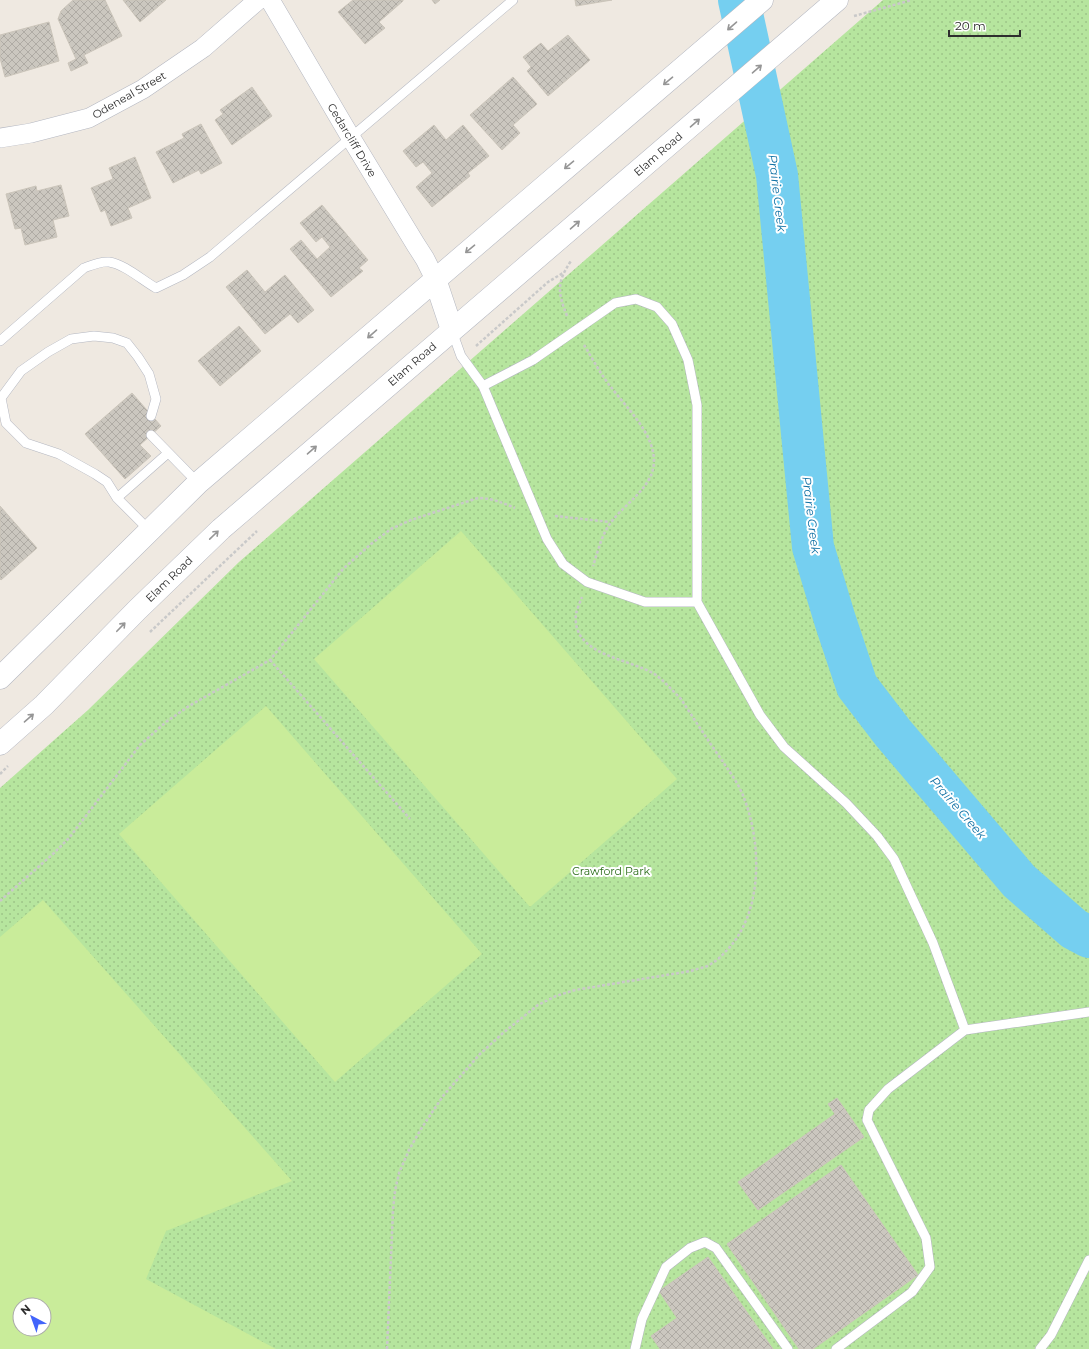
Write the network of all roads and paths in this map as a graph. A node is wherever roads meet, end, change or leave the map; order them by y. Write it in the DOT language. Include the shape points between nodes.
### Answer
graph roads {
  1 [pos="258,0"];
  2 [pos="270,0"];
  3 [pos="513,0"];
  4 [pos="762,0"];
  5 [pos="837,0"];
  6 [pos="912,0"];
  7 [pos="852,17"];
  8 [pos="0,138"];
  9 [pos="351,138"];
  10 [pos="574,256"];
  11 [pos="563,272"];
  12 [pos="435,279"];
  13 [pos="452,330"];
  14 [pos="576,332"];
  15 [pos="0,341"];
  16 [pos="476,346"];
  17 [pos="483,386"];
  18 [pos="152,416"];
  19 [pos="152,435"];
  20 [pos="168,453"];
  21 [pos="198,483"];
  22 [pos="117,498"];
  23 [pos="537,514"];
  24 [pos="610,522"];
  25 [pos="149,530"];
  26 [pos="257,531"];
  27 [pos="587,582"];
  28 [pos="697,602"];
  29 [pos="150,633"];
  30 [pos="270,660"];
  31 [pos="0,678"];
  32 [pos="0,744"];
  33 [pos="11,764"];
  34 [pos="0,774"];
  35 [pos="410,819"];
  36 [pos="0,901"];
  37 [pos="1089,1012"];
  38 [pos="965,1030"];
  39 [pos="1089,1260"];
  40 [pos="387,1349"];
  41 [pos="635,1349"];
  42 [pos="788,1349"];
  43 [pos="836,1349"];
  44 [pos="1040,1349"];
  1 -- 8 [label="street, Odeneal Street" via="203,48 143,89 89,118"];
  2 -- 9 [label="street, Cedarcliff Drive"];
  3 -- 9 [label="lane"];
  4 -- 12 [label="main road, one-way"];
  13 -- 5 [label="main road, Elam Road, one-way"];
  6 -- 7 [label="path"];
  9 -- 12 [label="street, Cedarcliff Drive"];
  9 -- 15 [label="lane" via="210,257 183,275 156,288 116,263 101,262 84,268"];
  10 -- 11 [label="path"];
  11 -- 14 [label="path" via="559,293"];
  11 -- 16 [label="path" via="548,282"];
  12 -- 13 [label="main road"];
  12 -- 21 [label="main road, one-way"];
  13 -- 17 [label="lane" via="462,356"];
  32 -- 13 [label="main road, Elam Road, one-way" via="44,705 221,529"];
  14 -- 17 [label="lane" via="534,360"];
  14 -- 24 [label="path" via="609,385 645,431 653,450 653,468 649,480"];
  14 -- 28 [label="lane" via="615,304 636,299 657,306 672,324 688,360 697,405"];
  17 -- 23 [label="lane"];
  18 -- 22 [label="lane" via="156,399 149,374 127,343 113,338 94,336 71,339 21,371 1,398 6,423 26,442 59,454 95,474 108,484"];
  19 -- 20 [label="lane"];
  20 -- 21 [label="lane"];
  20 -- 22 [label="lane"];
  21 -- 25 [label="main road"];
  22 -- 25 [label="lane"];
  23 -- 24 [label="path"];
  23 -- 27 [label="lane" via="547,539 563,564"];
  23 -- 30 [label="path" via="495,500 478,498 391,529 343,570"];
  24 -- 27 [label="path"];
  25 -- 31 [label="main road"];
  26 -- 29 [label="path"];
  27 -- 28 [label="lane" via="645,602"];
  27 -- 40 [label="path" via="576,614 576,624 581,637 600,652 655,675 670,688 680,699 744,797 751,820 756,856 755,888 750,911 732,945 720,958 706,966 691,971 575,990 538,1005 480,1054 443,1096 409,1150 399,1173 395,1191"];
  28 -- 38 [label="lane" via="764,720 784,747 846,803 877,836 894,859 933,943"];
  30 -- 35 [label="path"];
  30 -- 36 [label="path" via="189,706 140,745 69,838"];
  33 -- 34 [label="path"];
  37 -- 38 [label="lane"];
  38 -- 43 [label="lane" via="888,1089 869,1110 868,1120 926,1238 930,1267 912,1292"];
  39 -- 44 [label="lane" via="1051,1335"];
  41 -- 42 [label="lane" via="642,1319 666,1267 690,1248 705,1242 716,1248"];
}
